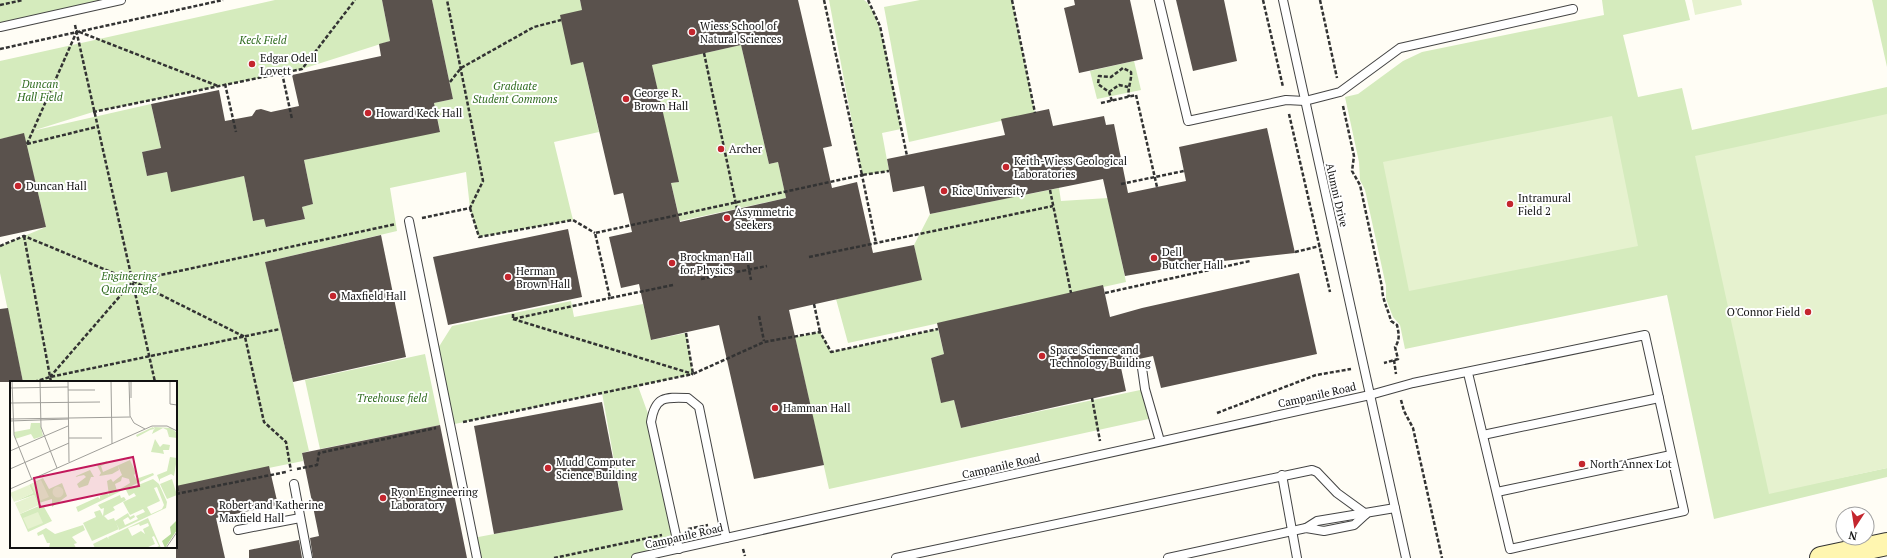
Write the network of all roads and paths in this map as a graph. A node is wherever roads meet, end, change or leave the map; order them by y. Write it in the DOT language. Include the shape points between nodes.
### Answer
graph roads {
  1 [pos="23,0"];
  2 [pos="121,0"];
  3 [pos="223,0"];
  4 [pos="355,0"];
  5 [pos="447,0"];
  6 [pos="824,0"];
  7 [pos="868,0"];
  8 [pos="1012,0"];
  9 [pos="1159,0"];
  10 [pos="1263,0"];
  11 [pos="1283,0"];
  12 [pos="1320,0"];
  13 [pos="0,5"];
  14 [pos="1573,9"];
  15 [pos="70,11"];
  16 [pos="561,20"];
  17 [pos="0,27"];
  18 [pos="76,31"];
  19 [pos="0,49"];
  20 [pos="704,53"];
  21 [pos="461,68"];
  22 [pos="282,73"];
  23 [pos="450,82"];
  24 [pos="225,84"];
  25 [pos="218,86"];
  26 [pos="1128,87"];
  27 [pos="1109,92"];
  28 [pos="1340,92"];
  29 [pos="1128,97"];
  30 [pos="1286,100"];
  31 [pos="1305,100"];
  32 [pos="1112,101"];
  33 [pos="1101,103"];
  34 [pos="93,112"];
  35 [pos="1035,113"];
  36 [pos="292,119"];
  37 [pos="96,127"];
  38 [pos="236,132"];
  39 [pos="907,156"];
  40 [pos="889,171"];
  41 [pos="1184,171"];
  42 [pos="862,176"];
  43 [pos="1154,177"];
  44 [pos="1121,184"];
  45 [pos="1157,187"];
  46 [pos="1050,190"];
  47 [pos="735,202"];
  48 [pos="1053,206"];
  49 [pos="470,208"];
  50 [pos="737,209"];
  51 [pos="409,221"];
  52 [pos="595,233"];
  53 [pos="24,236"];
  54 [pos="876,243"];
  55 [pos="0,246"];
  56 [pos="1320,246"];
  57 [pos="1295,252"];
  58 [pos="809,257"];
  59 [pos="747,259"];
  60 [pos="1250,261"];
  61 [pos="767,266"];
  62 [pos="750,270"];
  63 [pos="701,279"];
  64 [pos="751,280"];
  65 [pos="133,281"];
  66 [pos="673,285"];
  67 [pos="1105,292"];
  68 [pos="1070,293"];
  69 [pos="1331,295"];
  70 [pos="610,298"];
  71 [pos="814,304"];
  72 [pos="512,314"];
  73 [pos="759,316"];
  74 [pos="513,318"];
  75 [pos="280,329"];
  76 [pos="938,329"];
  77 [pos="820,332"];
  78 [pos="686,333"];
  79 [pos="245,337"];
  80 [pos="764,342"];
  81 [pos="149,356"];
  82 [pos="1394,360"];
  83 [pos="1347,362"];
  84 [pos="1384,363"];
  85 [pos="1142,368"];
  86 [pos="1353,368"];
  87 [pos="1348,370"];
  88 [pos="1468,373"];
  89 [pos="693,374"];
  90 [pos="50,377"];
  91 [pos="37,381"];
  92 [pos="51,381"];
  93 [pos="155,381"];
  94 [pos="1399,387"];
  95 [pos="1370,395"];
  96 [pos="1092,398"];
  97 [pos="1355,398"];
  98 [pos="1659,398"];
  99 [pos="1214,414"];
  100 [pos="450,425"];
  101 [pos="1483,435"];
  102 [pos="1107,439"];
  103 [pos="1100,440"];
  104 [pos="1160,441"];
  105 [pos="1092,442"];
  106 [pos="1103,454"];
  107 [pos="1672,455"];
  108 [pos="291,471"];
  109 [pos="1282,475"];
  110 [pos="294,484"];
  111 [pos="1497,492"];
  112 [pos="177,494"];
  113 [pos="1395,508"];
  114 [pos="1366,514"];
  115 [pos="300,518"];
  116 [pos="723,521"];
  117 [pos="238,530"];
  118 [pos="1292,531"];
  119 [pos="675,532"];
  120 [pos="726,538"];
  121 [pos="1887,544"];
  122 [pos="679,548"];
  123 [pos="308,558"];
  124 [pos="477,558"];
  125 [pos="554,558"];
  126 [pos="636,558"];
  127 [pos="896,558"];
  128 [pos="1168,558"];
  129 [pos="1297,558"];
  130 [pos="1406,558"];
  131 [pos="1442,558"];
  132 [pos="1821,558"];
  1 -- 13 [label="path"];
  2 -- 15 [label="lane"];
  3 -- 18 [label="path"];
  4 -- 22 [label="path" via="302,69"];
  5 -- 21 [label="path"];
  6 -- 42 [label="path"];
  7 -- 39 [label="path" via="880,26"];
  8 -- 35 [label="path"];
  9 -- 30 [label="lane" via="1188,121"];
  10 -- 30 [label="path"];
  11 -- 31 [label="lane, Alumni Drive"];
  12 -- 28 [label="path"];
  14 -- 28 [label="lane" via="1400,48"];
  15 -- 17 [label="lane"];
  15 -- 18 [label="path"];
  16 -- 21 [label="path" via="534,26"];
  18 -- 19 [label="path"];
  18 -- 25 [label="path"];
  18 -- 34 [label="path"];
  18 -- 37 [label="path" via="27,144"];
  20 -- 47 [label="path"];
  21 -- 23 [label="path"];
  21 -- 49 [label="path" via="483,181"];
  22 -- 24 [label="path"];
  22 -- 36 [label="path"];
  24 -- 25 [label="path"];
  24 -- 38 [label="path"];
  25 -- 34 [label="path"];
  26 -- 27 [label="path" via="1116,86"];
  26 -- 27 [label="path" via="1131,72 1122,68 1111,77 1099,76 1100,87"];
  26 -- 29 [label="path"];
  27 -- 32 [label="path"];
  28 -- 31 [label="lane"];
  28 -- 82 [label="path" via="1354,156 1352,171 1360,185 1382,287 1382,298 1391,321 1397,325 1399,332 1399,341 1395,348 1398,359"];
  29 -- 32 [label="path"];
  29 -- 43 [label="path" via="1136,95"];
  30 -- 31 [label="lane"];
  30 -- 56 [label="path"];
  31 -- 95 [label="lane, Alumni Drive"];
  32 -- 33 [label="path"];
  34 -- 37 [label="path"];
  37 -- 65 [label="path"];
  40 -- 42 [label="path"];
  41 -- 43 [label="path"];
  42 -- 47 [label="path"];
  42 -- 54 [label="path"];
  43 -- 44 [label="path"];
  43 -- 45 [label="path"];
  46 -- 48 [label="path"];
  47 -- 50 [label="path"];
  47 -- 52 [label="path"];
  48 -- 54 [label="path"];
  48 -- 68 [label="path"];
  49 -- 51 [label="path"];
  49 -- 52 [label="path" via="479,237 573,220"];
  51 -- 65 [label="path"];
  51 -- 100 [label="lane"];
  52 -- 70 [label="path"];
  53 -- 55 [label="path"];
  53 -- 65 [label="path"];
  53 -- 90 [label="path"];
  54 -- 58 [label="path"];
  56 -- 57 [label="path"];
  56 -- 69 [label="path"];
  59 -- 62 [label="path"];
  60 -- 67 [label="path"];
  61 -- 62 [label="path"];
  62 -- 63 [label="path"];
  62 -- 64 [label="path"];
  65 -- 79 [label="path"];
  65 -- 81 [label="path"];
  65 -- 90 [label="path"];
  66 -- 70 [label="path"];
  70 -- 74 [label="path"];
  71 -- 77 [label="path"];
  72 -- 74 [label="path"];
  73 -- 80 [label="path"];
  74 -- 89 [label="path"];
  75 -- 79 [label="path"];
  76 -- 77 [label="path" via="831,352"];
  77 -- 80 [label="path"];
  78 -- 89 [label="path"];
  79 -- 81 [label="path"];
  79 -- 108 [label="path" via="264,422 286,442"];
  80 -- 89 [label="path"];
  81 -- 90 [label="path"];
  81 -- 93 [label="path"];
  82 -- 84 [label="path"];
  82 -- 94 [label="path"];
  83 -- 87 [label="path"];
  85 -- 104 [label="lane" via="1145,389"];
  86 -- 87 [label="path"];
  87 -- 97 [label="path"];
  87 -- 99 [label="path" via="1316,375"];
  88 -- 94 [label="lane, Campanile Road"];
  88 -- 98 [label="lane, Campanile Road" via="1645,334"];
  88 -- 101 [label="lane"];
  89 -- 100 [label="path"];
  90 -- 91 [label="path"];
  90 -- 92 [label="path"];
  94 -- 95 [label="lane, Campanile Road"];
  94 -- 131 [label="path" via="1404,411 1413,428"];
  95 -- 97 [label="lane, Campanile Road"];
  95 -- 113 [label="lane, Alumni Drive"];
  96 -- 103 [label="path"];
  97 -- 104 [label="lane, Campanile Road"];
  98 -- 101 [label="lane"];
  98 -- 107 [label="lane"];
  100 -- 108 [label="path" via="320,453 317,465"];
  100 -- 124 [label="lane"];
  101 -- 111 [label="lane"];
  102 -- 103 [label="path"];
  103 -- 105 [label="path"];
  103 -- 106 [label="path"];
  104 -- 106 [label="lane, Campanile Road"];
  106 -- 120 [label="lane, Campanile Road"];
  107 -- 111 [label="lane"];
  107 -- 111 [label="lane" via="1684,511 1510,549"];
  108 -- 112 [label="path"];
  109 -- 114 [label="lane" via="1312,470 1317,472 1337,493"];
  109 -- 118 [label="lane"];
  109 -- 127 [label="lane"];
  110 -- 115 [label="lane"];
  113 -- 114 [label="lane"];
  113 -- 130 [label="lane, Alumni Drive"];
  114 -- 118 [label="lane" via="1317,521 1306,528"];
  115 -- 117 [label="lane"];
  115 -- 123 [label="lane"];
  116 -- 119 [label="path"];
  116 -- 119 [label="lane" via="699,407 688,398 673,397 659,401 653,408 651,422"];
  116 -- 120 [label="lane"];
  118 -- 128 [label="lane"];
  118 -- 129 [label="lane"];
  119 -- 122 [label="lane"];
  119 -- 125 [label="path"];
  120 -- 122 [label="lane, Campanile Road"];
  121 -- 132 [label="main road"];
  122 -- 126 [label="lane, Campanile Road"];
}
